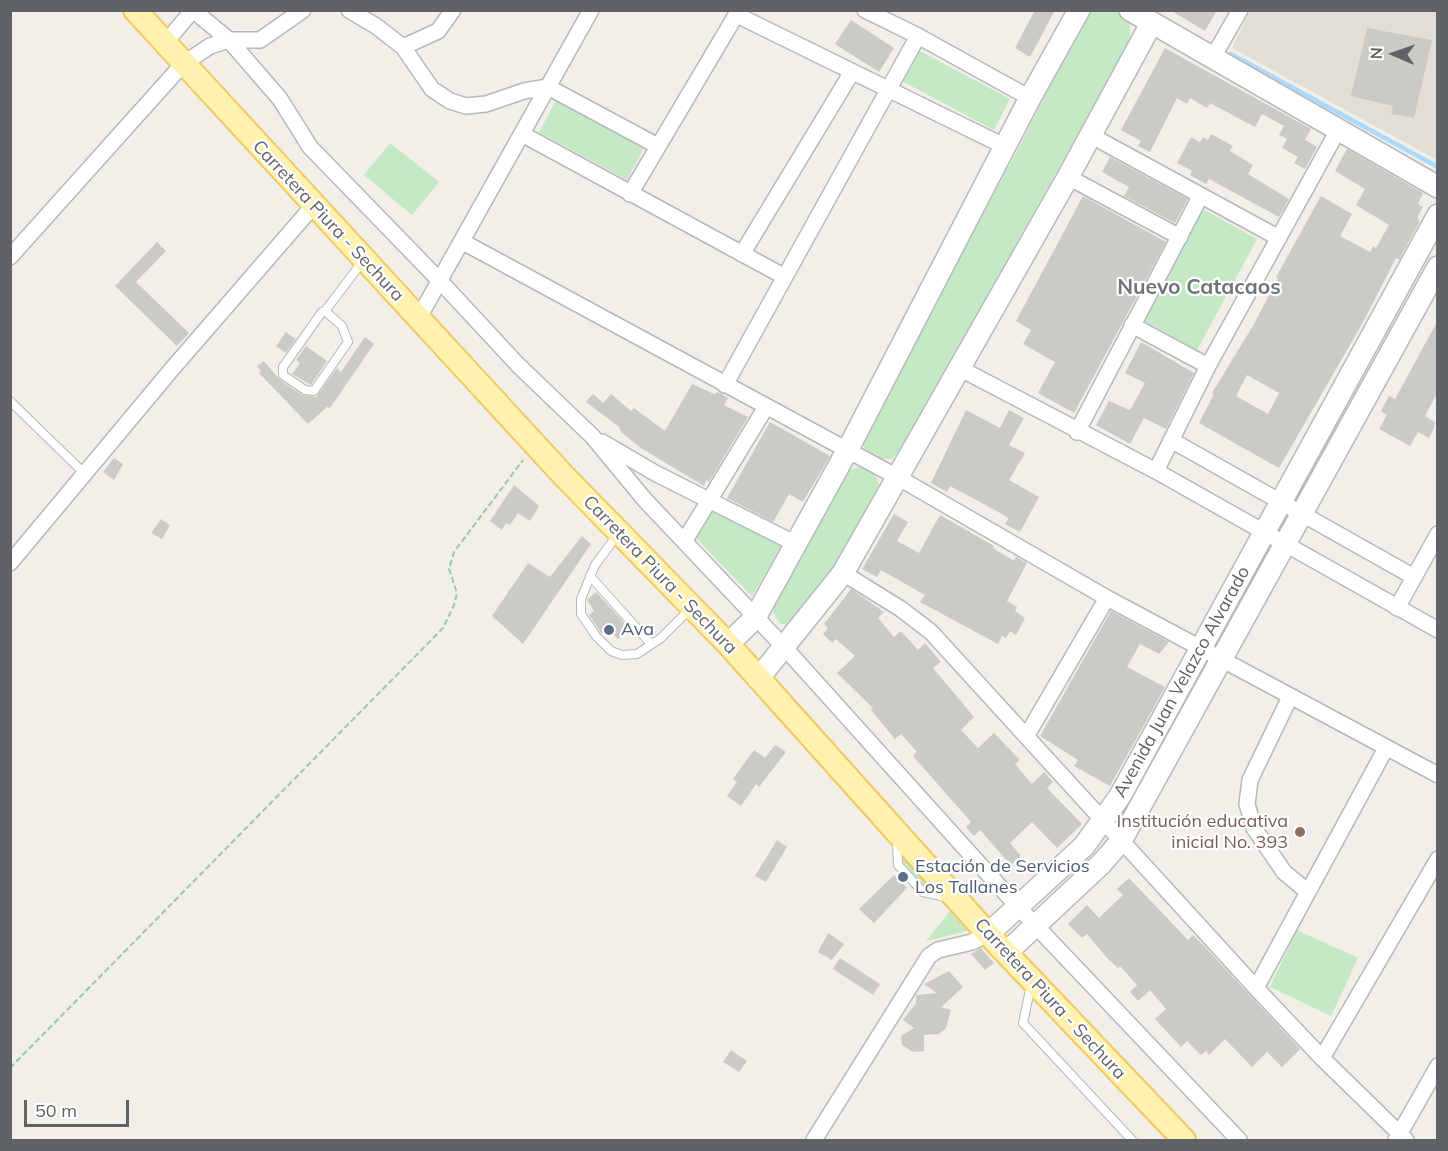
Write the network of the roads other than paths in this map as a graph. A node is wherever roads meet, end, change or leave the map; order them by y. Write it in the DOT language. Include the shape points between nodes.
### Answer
graph roads {
  1 [pos="135,10"];
  2 [pos="193,10"];
  3 [pos="303,10"];
  4 [pos="349,10"];
  5 [pos="453,10"];
  6 [pos="591,10"];
  7 [pos="865,10"];
  8 [pos="1079,10"];
  9 [pos="1130,10"];
  10 [pos="1240,10"];
  11 [pos="738,13"];
  12 [pos="1151,24"];
  13 [pos="918,36"];
  14 [pos="229,40"];
  15 [pos="165,43"];
  16 [pos="403,47"];
  17 [pos="1212,59"];
  18 [pos="183,64"];
  19 [pos="852,72"];
  20 [pos="548,87"];
  21 [pos="888,89"];
  22 [pos="1030,98"];
  23 [pos="1337,132"];
  24 [pos="522,134"];
  25 [pos="1090,135"];
  26 [pos="656,145"];
  27 [pos="1006,147"];
  28 [pos="1068,177"];
  29 [pos="1437,187"];
  30 [pos="630,194"];
  31 [pos="1200,197"];
  32 [pos="314,205"];
  33 [pos="1437,215"];
  34 [pos="1180,237"];
  35 [pos="1280,238"];
  36 [pos="463,242"];
  37 [pos="742,254"];
  38 [pos="10,257"];
  39 [pos="364,260"];
  40 [pos="1437,267"];
  41 [pos="784,277"];
  42 [pos="440,281"];
  43 [pos="325,310"];
  44 [pos="418,319"];
  45 [pos="1132,326"];
  46 [pos="1208,366"];
  47 [pos="959,368"];
  48 [pos="725,385"];
  49 [pos="10,401"];
  50 [pos="766,407"];
  51 [pos="1077,432"];
  52 [pos="592,436"];
  53 [pos="1171,440"];
  54 [pos="847,451"];
  55 [pos="1155,471"];
  56 [pos="86,474"];
  57 [pos="899,478"];
  58 [pos="711,500"];
  59 [pos="1281,504"];
  60 [pos="1302,516"];
  61 [pos="1265,532"];
  62 [pos="619,533"];
  63 [pos="1437,534"];
  64 [pos="686,540"];
  65 [pos="796,544"];
  66 [pos="1286,544"];
  67 [pos="10,563"];
  68 [pos="843,573"];
  69 [pos="590,576"];
  70 [pos="1414,577"];
  71 [pos="1107,598"];
  72 [pos="692,607"];
  73 [pos="1397,608"];
  74 [pos="755,618"];
  75 [pos="1437,630"];
  76 [pos="651,644"];
  77 [pos="728,644"];
  78 [pos="785,648"];
  79 [pos="1199,648"];
  80 [pos="1222,661"];
  81 [pos="758,679"];
  82 [pos="1290,697"];
  83 [pos="1027,735"];
  84 [pos="1386,748"];
  85 [pos="1437,775"];
  86 [pos="1104,821"];
  87 [pos="1121,841"];
  88 [pos="1437,859"];
  89 [pos="1308,892"];
  90 [pos="1018,907"];
  91 [pos="1035,926"];
  92 [pos="988,934"];
  93 [pos="1006,953"];
  94 [pos="1033,981"];
  95 [pos="1256,988"];
  96 [pos="1322,1058"];
  97 [pos="1437,1066"];
  98 [pos="1401,1139"];
  99 [pos="814,1140"];
  100 [pos="1132,1140"];
  101 [pos="1184,1140"];
  102 [pos="1239,1140"];
  1 -- 15 [label="main road, Carretera Piura - Sechura"];
  2 -- 14 [label="street"];
  2 -- 15 [label="street"];
  3 -- 14 [label="street" via="260,40"];
  4 -- 16 [label="street"];
  5 -- 16 [label="street" via="438,30"];
  6 -- 20 [label="street"];
  7 -- 13 [label="street"];
  8 -- 22 [label="street"];
  9 -- 12 [label="street"];
  10 -- 17 [label="street"];
  11 -- 19 [label="street"];
  11 -- 26 [label="street"];
  12 -- 17 [label="street"];
  12 -- 25 [label="street"];
  13 -- 21 [label="street"];
  13 -- 22 [label="street"];
  14 -- 18 [label="street" via="203,49"];
  14 -- 42 [label="street" via="280,99 310,147"];
  15 -- 18 [label="main road, Carretera Piura - Sechura"];
  16 -- 20 [label="street" via="432,89 466,106"];
  17 -- 23 [label="street"];
  18 -- 32 [label="main road, Carretera Piura - Sechura"];
  18 -- 38 [label="street"];
  19 -- 21 [label="street"];
  19 -- 37 [label="street"];
  20 -- 24 [label="street"];
  20 -- 26 [label="street"];
  21 -- 27 [label="street"];
  21 -- 41 [label="street"];
  22 -- 27 [label="street"];
  23 -- 29 [label="street"];
  23 -- 35 [label="street"];
  24 -- 30 [label="street"];
  24 -- 36 [label="street"];
  25 -- 28 [label="street"];
  25 -- 31 [label="street"];
  26 -- 30 [label="street"];
  27 -- 54 [label="street"];
  28 -- 34 [label="street"];
  28 -- 47 [label="street"];
  30 -- 37 [label="street"];
  31 -- 34 [label="street"];
  31 -- 35 [label="street"];
  32 -- 39 [label="main road, Carretera Piura - Sechura"];
  32 -- 56 [label="street"];
  33 -- 59 [label="street, Avenida Juan Velazco Alvarado"];
  34 -- 45 [label="street"];
  35 -- 46 [label="street"];
  36 -- 42 [label="street"];
  36 -- 48 [label="street"];
  37 -- 41 [label="street"];
  39 -- 43 [label="lane"];
  39 -- 44 [label="main road, Carretera Piura - Sechura"];
  40 -- 60 [label="street, Avenida Juan Velazco Alvarado"];
  41 -- 48 [label="street"];
  42 -- 44 [label="street"];
  42 -- 52 [label="street" via="518,365"];
  43 -- 43 [label="lane" via="283,367 283,375 305,390 314,391 348,342 342,326"];
  44 -- 62 [label="main road, Carretera Piura - Sechura"];
  45 -- 46 [label="street"];
  45 -- 51 [label="street"];
  46 -- 53 [label="street"];
  47 -- 51 [label="street"];
  47 -- 57 [label="street"];
  48 -- 50 [label="street"];
  49 -- 56 [label="lane"];
  50 -- 54 [label="street"];
  50 -- 58 [label="street"];
  51 -- 55 [label="street"];
  52 -- 58 [label="street" via="654,473"];
  52 -- 64 [label="street" via="645,500"];
  53 -- 55 [label="street"];
  53 -- 59 [label="street"];
  54 -- 57 [label="street"];
  54 -- 65 [label="street"];
  55 -- 61 [label="street"];
  56 -- 67 [label="street"];
  57 -- 68 [label="street"];
  57 -- 71 [label="street"];
  58 -- 64 [label="street"];
  58 -- 65 [label="street"];
  59 -- 60 [label="street"];
  59 -- 61 [label="street, Avenida Juan Velazco Alvarado"];
  60 -- 66 [label="street, Avenida Juan Velazco Alvarado"];
  60 -- 70 [label="street"];
  61 -- 66 [label="street"];
  61 -- 79 [label="street, Avenida Juan Velazco Alvarado"];
  62 -- 69 [label="lane"];
  62 -- 72 [label="main road, Carretera Piura - Sechura"];
  63 -- 70 [label="street"];
  64 -- 74 [label="street"];
  65 -- 74 [label="street"];
  66 -- 73 [label="street"];
  66 -- 80 [label="street, Avenida Juan Velazco Alvarado"];
  68 -- 78 [label="street"];
  68 -- 83 [label="street" via="931,632"];
  69 -- 76 [label="lane"];
  69 -- 76 [label="lane" via="581,599 581,614 596,636 611,651 622,655 637,654"];
  70 -- 73 [label="street"];
  71 -- 79 [label="street"];
  71 -- 83 [label="street"];
  72 -- 76 [label="lane"];
  72 -- 77 [label="main road, Carretera Piura - Sechura"];
  73 -- 75 [label="street"];
  74 -- 77 [label="street"];
  74 -- 78 [label="street"];
  77 -- 81 [label="main road, Carretera Piura - Sechura"];
  78 -- 81 [label="street"];
  78 -- 90 [label="street"];
  79 -- 80 [label="street"];
  79 -- 86 [label="street, Avenida Juan Velazco Alvarado"];
  80 -- 82 [label="street"];
  80 -- 87 [label="street, Avenida Juan Velazco Alvarado"];
  81 -- 92 [label="main road, Carretera Piura - Sechura"];
  82 -- 84 [label="street"];
  82 -- 89 [label="street" via="1250,780 1247,804 1254,828 1284,872"];
  83 -- 86 [label="street"];
  84 -- 85 [label="street"];
  84 -- 89 [label="street"];
  86 -- 87 [label="street"];
  86 -- 90 [label="street, Avenida Juan Velazco Alvarado" via="1084,846"];
  87 -- 91 [label="street, Avenida Juan Velazco Alvarado"];
  87 -- 95 [label="street"];
  88 -- 96 [label="street"];
  89 -- 95 [label="street"];
  90 -- 91 [label="street"];
  90 -- 92 [label="street, Avenida Juan Velazco Alvarado"];
  91 -- 93 [label="street, Avenida Juan Velazco Alvarado"];
  91 -- 102 [label="street"];
  92 -- 93 [label="main road, Carretera Piura - Sechura"];
  92 -- 99 [label="street, Avenida Juan Velazco Alvarado" via="928,956"];
  93 -- 94 [label="main road, Carretera Piura - Sechura"];
  94 -- 100 [label="lane" via="1023,1023"];
  94 -- 101 [label="main road, Carretera Piura - Sechura"];
  95 -- 96 [label="street"];
  96 -- 98 [label="street"];
  97 -- 98 [label="street"];
}
